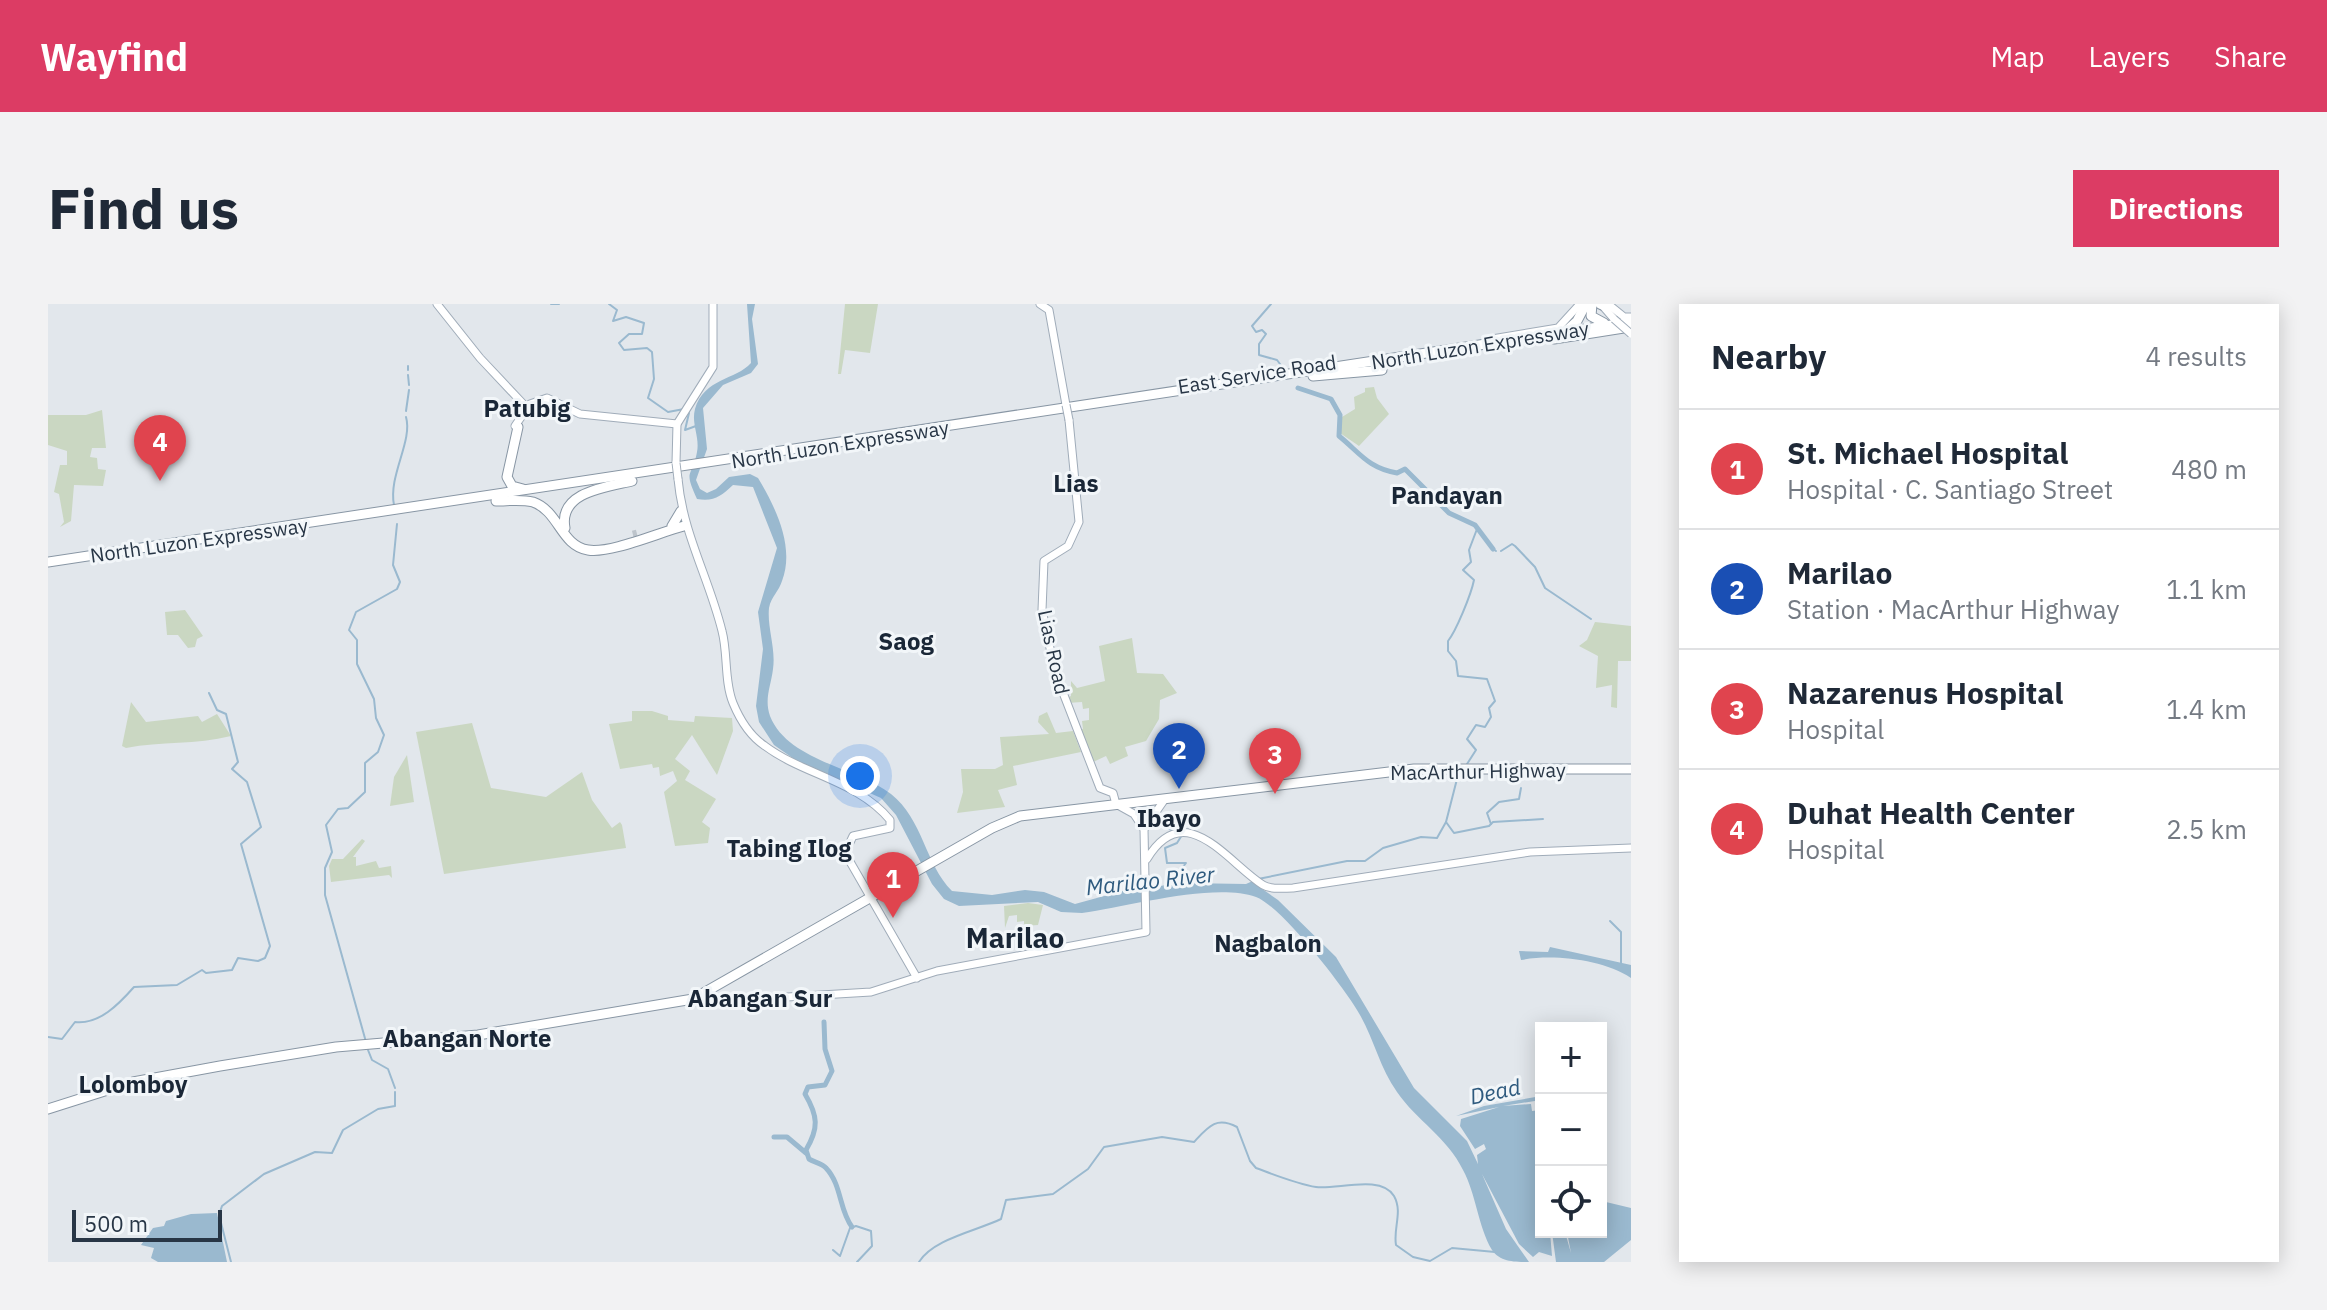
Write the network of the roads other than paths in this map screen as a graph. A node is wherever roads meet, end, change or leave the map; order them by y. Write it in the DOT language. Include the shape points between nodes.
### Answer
graph roads {
  1 [pos="437,304"];
  2 [pos="713,304"];
  3 [pos="1040,304"];
  4 [pos="1580,304"];
  5 [pos="1599,304"];
  6 [pos="1615,320"];
  7 [pos="1631,326"];
  8 [pos="1564,331"];
  9 [pos="1422,354"];
  10 [pos="1328,364"];
  11 [pos="1378,371"];
  12 [pos="1313,376"];
  13 [pos="1066,405"];
  14 [pos="528,407"];
  15 [pos="1004,412"];
  16 [pos="681,414"];
  17 [pos="1033,414"];
  18 [pos="666,422"];
  19 [pos="516,426"];
  20 [pos="892,428"];
  21 [pos="674,434"];
  22 [pos="873,439"];
  23 [pos="707,467"];
  24 [pos="679,471"];
  25 [pos="632,481"];
  26 [pos="538,489"];
  27 [pos="476,498"];
  28 [pos="496,501"];
  29 [pos="681,511"];
  30 [pos="684,524"];
  31 [pos="672,526"];
  32 [pos="48,565"];
  33 [pos="1631,769"];
  34 [pos="1165,799"];
  35 [pos="1116,804"];
  36 [pos="1144,829"];
  37 [pos="1631,848"];
  38 [pos="1146,861"];
  39 [pos="870,899"];
  40 [pos="917,978"];
  41 [pos="694,1000"];
  42 [pos="48,1110"];
  1 -- 14 [label="main road"];
  2 -- 16 [label="main road" via="713,367"];
  3 -- 13 [label="main road, Lias Road" via="1049,310"];
  4 -- 10 [label="main road, East Service Road" via="1556,329"];
  5 -- 6 [label="main road"];
  5 -- 6 [label="highway" via="1590,314 1596,321"];
  5 -- 7 [label="main road"];
  5 -- 8 [label="highway"];
  6 -- 7 [label="highway, North Luzon Expressway"];
  6 -- 8 [label="highway, North Luzon Expressway"];
  7 -- 12 [label="highway, North Luzon Expressway"];
  8 -- 9 [label="highway, North Luzon Expressway"];
  9 -- 10 [label="highway"];
  9 -- 17 [label="highway, North Luzon Expressway"];
  10 -- 13 [label="main road, East Service Road"];
  11 -- 12 [label="highway"];
  12 -- 23 [label="highway, North Luzon Expressway"];
  13 -- 35 [label="main road, Lias Road, bridge" via="1079,522 1068,546 1044,561 1042,610 1059,686 1081,746 1100,788 1113,793"];
  14 -- 18 [label="main road" via="547,398 580,414"];
  14 -- 19 [label="main road"];
  15 -- 17 [label="highway"];
  16 -- 18 [label="main road"];
  16 -- 21 [label="main road"];
  17 -- 22 [label="highway, North Luzon Expressway"];
  18 -- 21 [label="main road"];
  19 -- 26 [label="highway" via="508,480 515,488"];
  19 -- 27 [label="highway" via="501,487"];
  20 -- 22 [label="highway"];
  21 -- 24 [label="main road"];
  22 -- 23 [label="highway, North Luzon Expressway"];
  23 -- 24 [label="highway, North Luzon Expressway"];
  24 -- 25 [label="highway, North Luzon Expressway"];
  24 -- 26 [label="highway, North Luzon Expressway"];
  24 -- 29 [label="main road"];
  25 -- 28 [label="highway, North Luzon Expressway"];
  25 -- 31 [label="highway" via="575,499 564,521 570,538 588,547"];
  26 -- 27 [label="highway, North Luzon Expressway"];
  27 -- 32 [label="highway, North Luzon Expressway"];
  28 -- 30 [label="highway" via="537,504 556,518 573,543 589,551"];
  28 -- 32 [label="highway, North Luzon Expressway"];
  29 -- 30 [label="main road"];
  29 -- 31 [label="highway"];
  30 -- 31 [label="highway"];
  30 -- 39 [label="main road" via="720,624 730,694 753,737 790,763 869,799 890,820 890,828 853,836 846,847"];
  33 -- 34 [label="highway, MacArthur Highway" via="1414,769"];
  34 -- 35 [label="highway, MacArthur Highway"];
  34 -- 36 [label="main road"];
  35 -- 36 [label="main road" via="1134,814"];
  35 -- 39 [label="highway, MacArthur Highway" via="1016,817"];
  36 -- 38 [label="main road"];
  37 -- 38 [label="main road" via="1548,850 1293,888 1270,888 1194,834 1164,840"];
  38 -- 40 [label="main road" via="1145,933 1068,944"];
  39 -- 40 [label="main road"];
  39 -- 41 [label="highway, MacArthur Highway"];
  40 -- 41 [label="main road" via="871,992"];
  41 -- 42 [label="highway, MacArthur Highway" via="470,1036 336,1047 220,1066 133,1082"];
}
